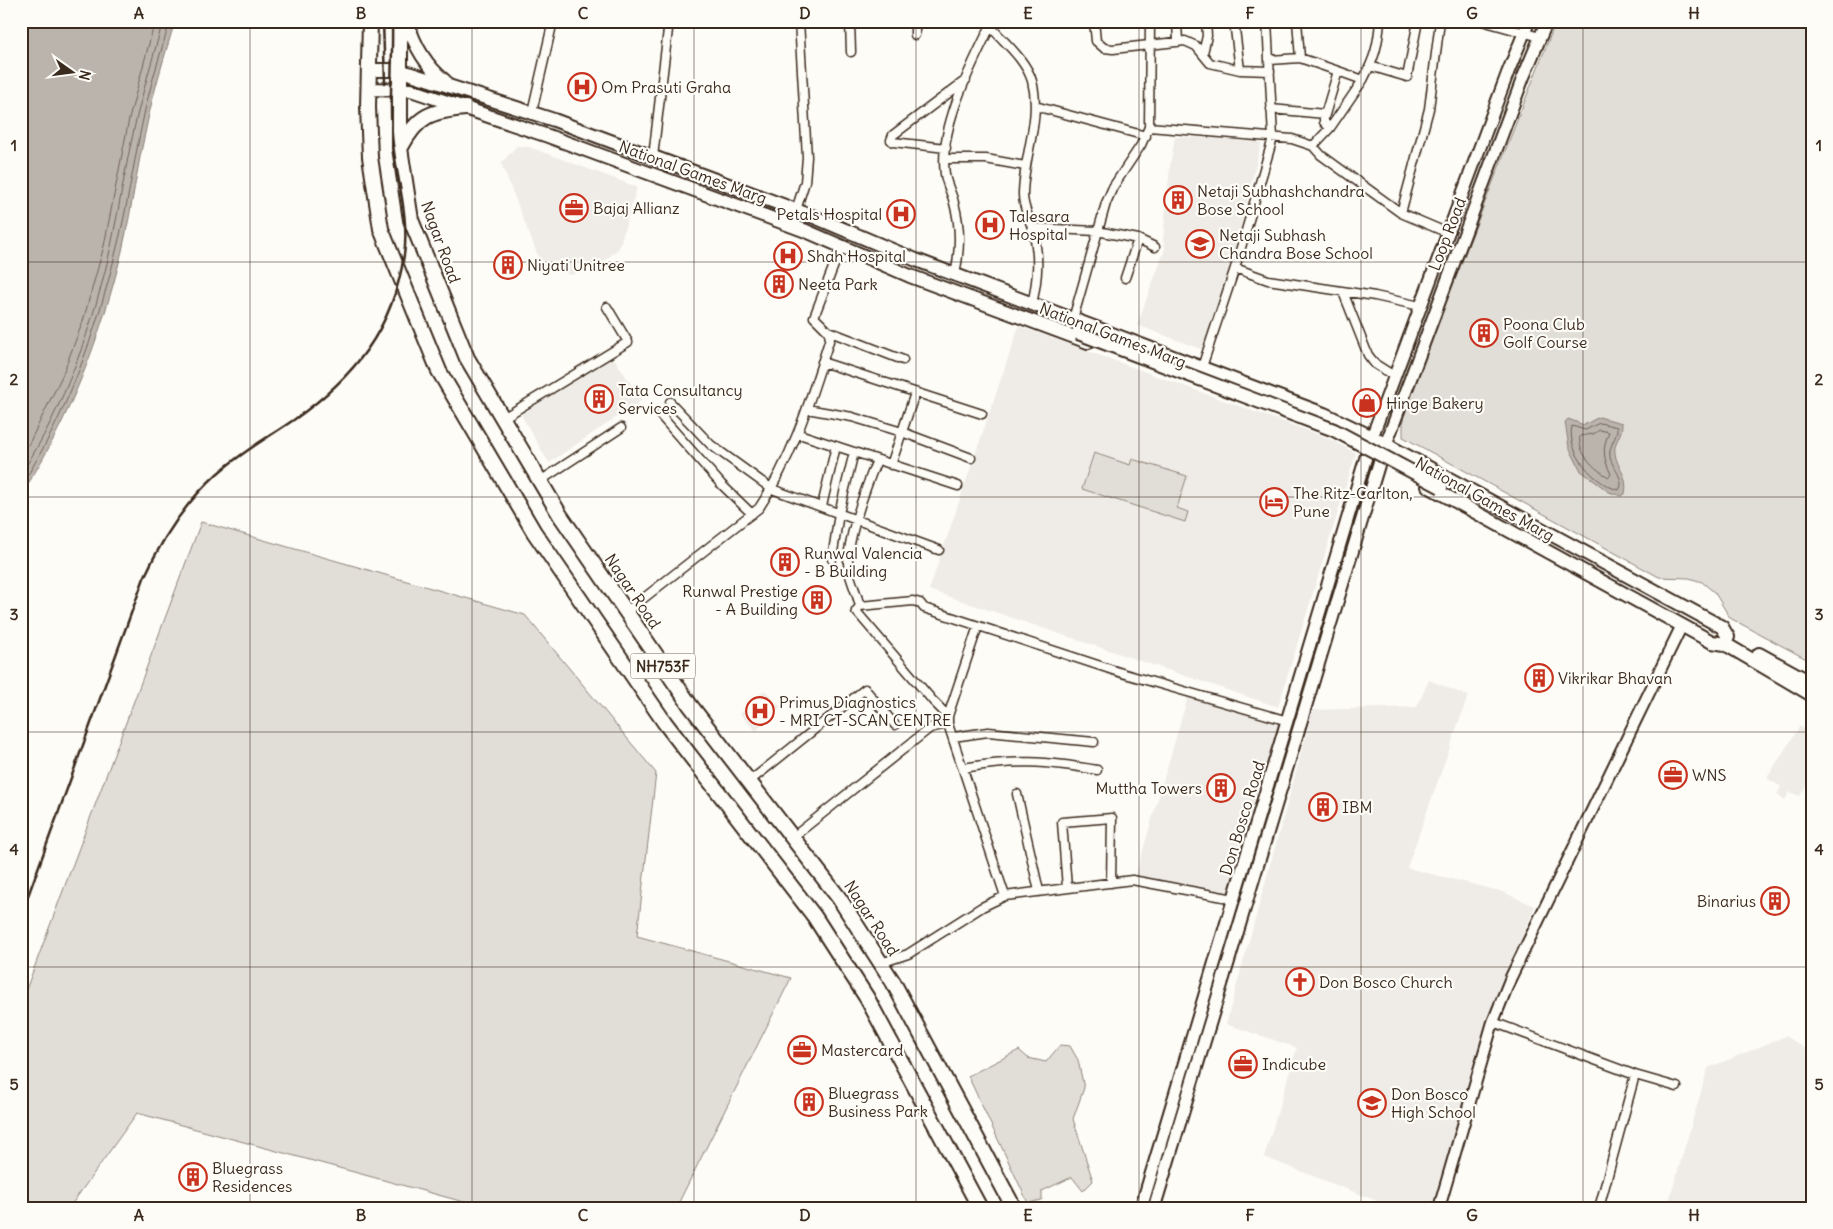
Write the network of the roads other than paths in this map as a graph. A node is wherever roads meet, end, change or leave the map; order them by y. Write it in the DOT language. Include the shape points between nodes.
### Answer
graph roads {
  1 [pos="370,21"];
  2 [pos="400,21"];
  3 [pos="407,21"];
  4 [pos="553,21"];
  5 [pos="669,21"];
  6 [pos="798,21"];
  7 [pos="850,21"];
  8 [pos="915,21"];
  9 [pos="1094,21"];
  10 [pos="1150,21"];
  11 [pos="1177,21"];
  12 [pos="1206,21"];
  13 [pos="1234,21"];
  14 [pos="1267,21"];
  15 [pos="1298,21"];
  16 [pos="1380,21"];
  17 [pos="1440,21"];
  18 [pos="1482,21"];
  19 [pos="1529,21"];
  20 [pos="1547,21"];
  21 [pos="991,24"];
  22 [pos="1417,26"];
  23 [pos="1524,33"];
  24 [pos="915,35"];
  25 [pos="1540,37"];
  26 [pos="1178,42"];
  27 [pos="1151,44"];
  28 [pos="851,52"];
  29 [pos="1203,53"];
  30 [pos="1300,58"];
  31 [pos="1270,60"];
  32 [pos="1370,66"];
  33 [pos="369,70"];
  34 [pos="399,70"];
  35 [pos="1240,70"];
  36 [pos="1270,71"];
  37 [pos="1338,71"];
  38 [pos="967,80"];
  39 [pos="1364,80"];
  40 [pos="449,84"];
  41 [pos="368,89"];
  42 [pos="399,89"];
  43 [pos="1036,106"];
  44 [pos="466,108"];
  45 [pos="1271,109"];
  46 [pos="532,112"];
  47 [pos="1325,114"];
  48 [pos="1149,127"];
  49 [pos="1330,128"];
  50 [pos="1146,136"];
  51 [pos="1272,138"];
  52 [pos="1314,146"];
  53 [pos="400,148"];
  54 [pos="946,148"];
  55 [pos="653,157"];
  56 [pos="945,159"];
  57 [pos="1025,166"];
  58 [pos="796,210"];
  59 [pos="1401,213"];
  60 [pos="1032,228"];
  61 [pos="848,231"];
  62 [pos="1097,231"];
  63 [pos="1448,233"];
  64 [pos="1138,239"];
  65 [pos="841,247"];
  66 [pos="1155,247"];
  67 [pos="1235,268"];
  68 [pos="954,275"];
  69 [pos="1125,278"];
  70 [pos="1343,292"];
  71 [pos="1032,304"];
  72 [pos="1420,306"];
  73 [pos="607,307"];
  74 [pos="1073,319"];
  75 [pos="828,331"];
  76 [pos="1080,332"];
  77 [pos="903,360"];
  78 [pos="822,362"];
  79 [pos="1202,367"];
  80 [pos="1394,376"];
  81 [pos="915,393"];
  82 [pos="670,402"];
  83 [pos="807,408"];
  84 [pos="982,414"];
  85 [pos="660,415"];
  86 [pos="503,418"];
  87 [pos="1333,418"];
  88 [pos="621,428"];
  89 [pos="902,432"];
  90 [pos="799,434"];
  91 [pos="1327,434"];
  92 [pos="1372,437"];
  93 [pos="1386,444"];
  94 [pos="836,446"];
  95 [pos="854,452"];
  96 [pos="1368,453"];
  97 [pos="971,458"];
  98 [pos="877,460"];
  99 [pos="1380,460"];
  100 [pos="891,465"];
  101 [pos="540,481"];
  102 [pos="958,486"];
  103 [pos="772,489"];
  104 [pos="822,506"];
  105 [pos="839,513"];
  106 [pos="752,514"];
  107 [pos="858,518"];
  108 [pos="939,550"];
  109 [pos="832,559"];
  110 [pos="860,606"];
  111 [pos="626,612"];
  112 [pos="1682,625"];
  113 [pos="978,626"];
  114 [pos="1727,641"];
  115 [pos="1812,683"];
  116 [pos="1812,694"];
  117 [pos="948,720"];
  118 [pos="1288,721"];
  119 [pos="896,725"];
  120 [pos="953,737"];
  121 [pos="1094,742"];
  122 [pos="963,768"];
  123 [pos="1097,770"];
  124 [pos="750,781"];
  125 [pos="1017,794"];
  126 [pos="793,837"];
  127 [pos="1111,883"];
  128 [pos="1067,888"];
  129 [pos="1039,891"];
  130 [pos="1005,896"];
  131 [pos="1234,899"];
  132 [pos="880,963"];
  133 [pos="1493,1022"];
  134 [pos="1636,1075"];
  135 [pos="1677,1086"];
  136 [pos="980,1208"];
  137 [pos="1014,1208"];
  138 [pos="1141,1208"];
  139 [pos="1154,1208"];
  140 [pos="1438,1208"];
  141 [pos="1599,1208"];
  1 -- 33 [label="highway, NH753F"];
  2 -- 34 [label="highway, Nagar Road / NH753F"];
  3 -- 40 [label="main road" via="421,54 437,75"];
  4 -- 46 [label="street"];
  5 -- 55 [label="street"];
  6 -- 58 [label="street" via="807,157 805,182"];
  7 -- 28 [label="street"];
  8 -- 24 [label="street"];
  9 -- 27 [label="street" via="1096,40 1104,48"];
  10 -- 27 [label="street"];
  11 -- 26 [label="street"];
  12 -- 29 [label="street"];
  13 -- 35 [label="street"];
  14 -- 31 [label="street"];
  15 -- 30 [label="street"];
  16 -- 32 [label="street" via="1380,40"];
  17 -- 59 [label="street" via="1429,109"];
  18 -- 23 [label="street"];
  19 -- 23 [label="main road, Loop Road"];
  20 -- 25 [label="main road, Loop Road"];
  21 -- 38 [label="street"];
  21 -- 43 [label="street" via="1031,78"];
  22 -- 32 [label="street" via="1407,78"];
  23 -- 25 [label="street"];
  23 -- 63 [label="main road, Loop Road"];
  25 -- 93 [label="main road, Loop Road"];
  26 -- 27 [label="street"];
  26 -- 29 [label="street" via="1196,46"];
  27 -- 48 [label="street"];
  29 -- 35 [label="street" via="1210,63"];
  30 -- 31 [label="street"];
  30 -- 37 [label="street"];
  31 -- 36 [label="street"];
  32 -- 39 [label="street"];
  33 -- 34 [label="main road, National Games Marg"];
  33 -- 41 [label="highway, NH753F"];
  34 -- 40 [label="main road, National Games Marg"];
  34 -- 42 [label="highway, Nagar Road / NH753F"];
  35 -- 36 [label="street"];
  36 -- 45 [label="street"];
  37 -- 39 [label="street"];
  37 -- 47 [label="street"];
  38 -- 54 [label="street" via="954,108"];
  38 -- 54 [label="street" via="922,111 891,140"];
  39 -- 49 [label="street"];
  40 -- 46 [label="main road, National Games Marg"];
  41 -- 42 [label="main road, National Games Marg"];
  41 -- 136 [label="highway, NH753F" via="370,157 381,229 439,371 534,532 654,707 814,916 867,998"];
  42 -- 44 [label="main road, National Games Marg"];
  42 -- 53 [label="highway, Nagar Road / NH753F"];
  43 -- 50 [label="street"];
  43 -- 57 [label="street"];
  44 -- 53 [label="highway" via="425,116 409,132"];
  44 -- 65 [label="main road, National Games Marg"];
  45 -- 47 [label="street"];
  45 -- 51 [label="street"];
  46 -- 55 [label="main road, National Games Marg"];
  47 -- 49 [label="street" via="1324,122"];
  48 -- 50 [label="street"];
  48 -- 51 [label="street"];
  49 -- 52 [label="street"];
  50 -- 62 [label="street" via="1113,187"];
  51 -- 52 [label="street" via="1292,139"];
  51 -- 67 [label="street"];
  52 -- 59 [label="street" via="1321,155"];
  53 -- 86 [label="highway, Nagar Road / NH753F" via="411,220 421,248 466,358"];
  54 -- 56 [label="street"];
  55 -- 58 [label="main road, National Games Marg"];
  56 -- 57 [label="street" via="986,159"];
  56 -- 68 [label="street" via="945,174 959,227 960,252"];
  57 -- 60 [label="street" via="1023,197"];
  58 -- 61 [label="main road, National Games Marg"];
  59 -- 63 [label="street"];
  60 -- 62 [label="street"];
  60 -- 71 [label="street" via="1038,259 1038,278"];
  61 -- 68 [label="main road, National Games Marg"];
  61 -- 76 [label="main road" via="859,243"];
  62 -- 64 [label="street"];
  62 -- 74 [label="street"];
  63 -- 72 [label="main road, Loop Road"];
  64 -- 66 [label="street"];
  64 -- 69 [label="street"];
  65 -- 75 [label="street" via="814,317"];
  65 -- 76 [label="main road" via="858,248"];
  65 -- 91 [label="main road, National Games Marg"];
  67 -- 70 [label="street" via="1268,280"];
  67 -- 79 [label="street"];
  68 -- 71 [label="main road, National Games Marg"];
  70 -- 72 [label="street"];
  70 -- 80 [label="street" via="1368,355 1375,364"];
  71 -- 74 [label="main road, National Games Marg"];
  72 -- 80 [label="main road, Loop Road"];
  73 -- 86 [label="street" via="628,342"];
  74 -- 79 [label="main road, National Games Marg"];
  75 -- 77 [label="street"];
  75 -- 78 [label="street" via="830,338"];
  76 -- 114 [label="main road, bridge" via="1334,430 1443,484"];
  78 -- 81 [label="street"];
  78 -- 83 [label="street"];
  79 -- 87 [label="main road, National Games Marg"];
  80 -- 92 [label="main road, Loop Road"];
  81 -- 84 [label="street"];
  81 -- 89 [label="street"];
  82 -- 103 [label="street" via="711,445"];
  83 -- 89 [label="street"];
  83 -- 90 [label="street"];
  85 -- 106 [label="street"];
  86 -- 101 [label="highway, Nagar Road / NH753F"];
  87 -- 91 [label="main road"];
  87 -- 92 [label="main road, National Games Marg"];
  88 -- 101 [label="street"];
  89 -- 97 [label="street"];
  89 -- 100 [label="street"];
  90 -- 94 [label="street"];
  90 -- 103 [label="street"];
  91 -- 96 [label="main road, National Games Marg"];
  92 -- 93 [label="main road, National Games Marg"];
  92 -- 96 [label="main road, Don Bosco Road"];
  93 -- 99 [label="main road, Loop Road"];
  93 -- 114 [label="main road, National Games Marg" via="1722,627"];
  94 -- 95 [label="street"];
  94 -- 104 [label="street"];
  95 -- 98 [label="street"];
  95 -- 105 [label="street"];
  96 -- 99 [label="main road, National Games Marg"];
  96 -- 118 [label="main road, Don Bosco Road"];
  98 -- 100 [label="street"];
  98 -- 107 [label="street"];
  99 -- 112 [label="main road, National Games Marg"];
  99 -- 139 [label="main road, Don Bosco Road"];
  100 -- 102 [label="street"];
  101 -- 111 [label="highway, Nagar Road / NH753F"];
  103 -- 104 [label="street"];
  103 -- 106 [label="street"];
  104 -- 105 [label="street"];
  105 -- 107 [label="street"];
  105 -- 109 [label="street"];
  106 -- 111 [label="street"];
  107 -- 108 [label="street"];
  107 -- 110 [label="street" via="849,567"];
  110 -- 113 [label="street" via="913,601 924,608"];
  110 -- 117 [label="street" via="856,611 859,616"];
  111 -- 124 [label="highway, Nagar Road / NH753F" via="709,732"];
  112 -- 114 [label="main road, National Games Marg" via="1712,642"];
  112 -- 133 [label="street" via="1510,977"];
  113 -- 117 [label="street"];
  113 -- 118 [label="street" via="1125,674"];
  114 -- 115 [label="main road, National Games Marg"];
  114 -- 116 [label="main road, National Games Marg"];
  117 -- 120 [label="street"];
  117 -- 126 [label="street" via="930,728"];
  118 -- 131 [label="main road, Don Bosco Road"];
  119 -- 124 [label="street" via="865,689"];
  120 -- 121 [label="street" via="988,732"];
  120 -- 122 [label="street"];
  122 -- 123 [label="street" via="1002,761 1038,761"];
  122 -- 130 [label="street"];
  124 -- 126 [label="highway, Nagar Road / NH753F"];
  125 -- 129 [label="street"];
  126 -- 132 [label="highway, Nagar Road / NH753F" via="839,898"];
  127 -- 128 [label="street"];
  127 -- 128 [label="street" via="1112,818 1062,822"];
  127 -- 131 [label="street" via="1141,881"];
  128 -- 129 [label="street"];
  129 -- 130 [label="street"];
  130 -- 132 [label="street" via="908,954"];
  131 -- 138 [label="main road, Don Bosco Road"];
  132 -- 137 [label="highway, Nagar Road / NH753F"];
  133 -- 134 [label="street"];
  133 -- 140 [label="street"];
  134 -- 135 [label="street"];
  134 -- 141 [label="street"];
}
